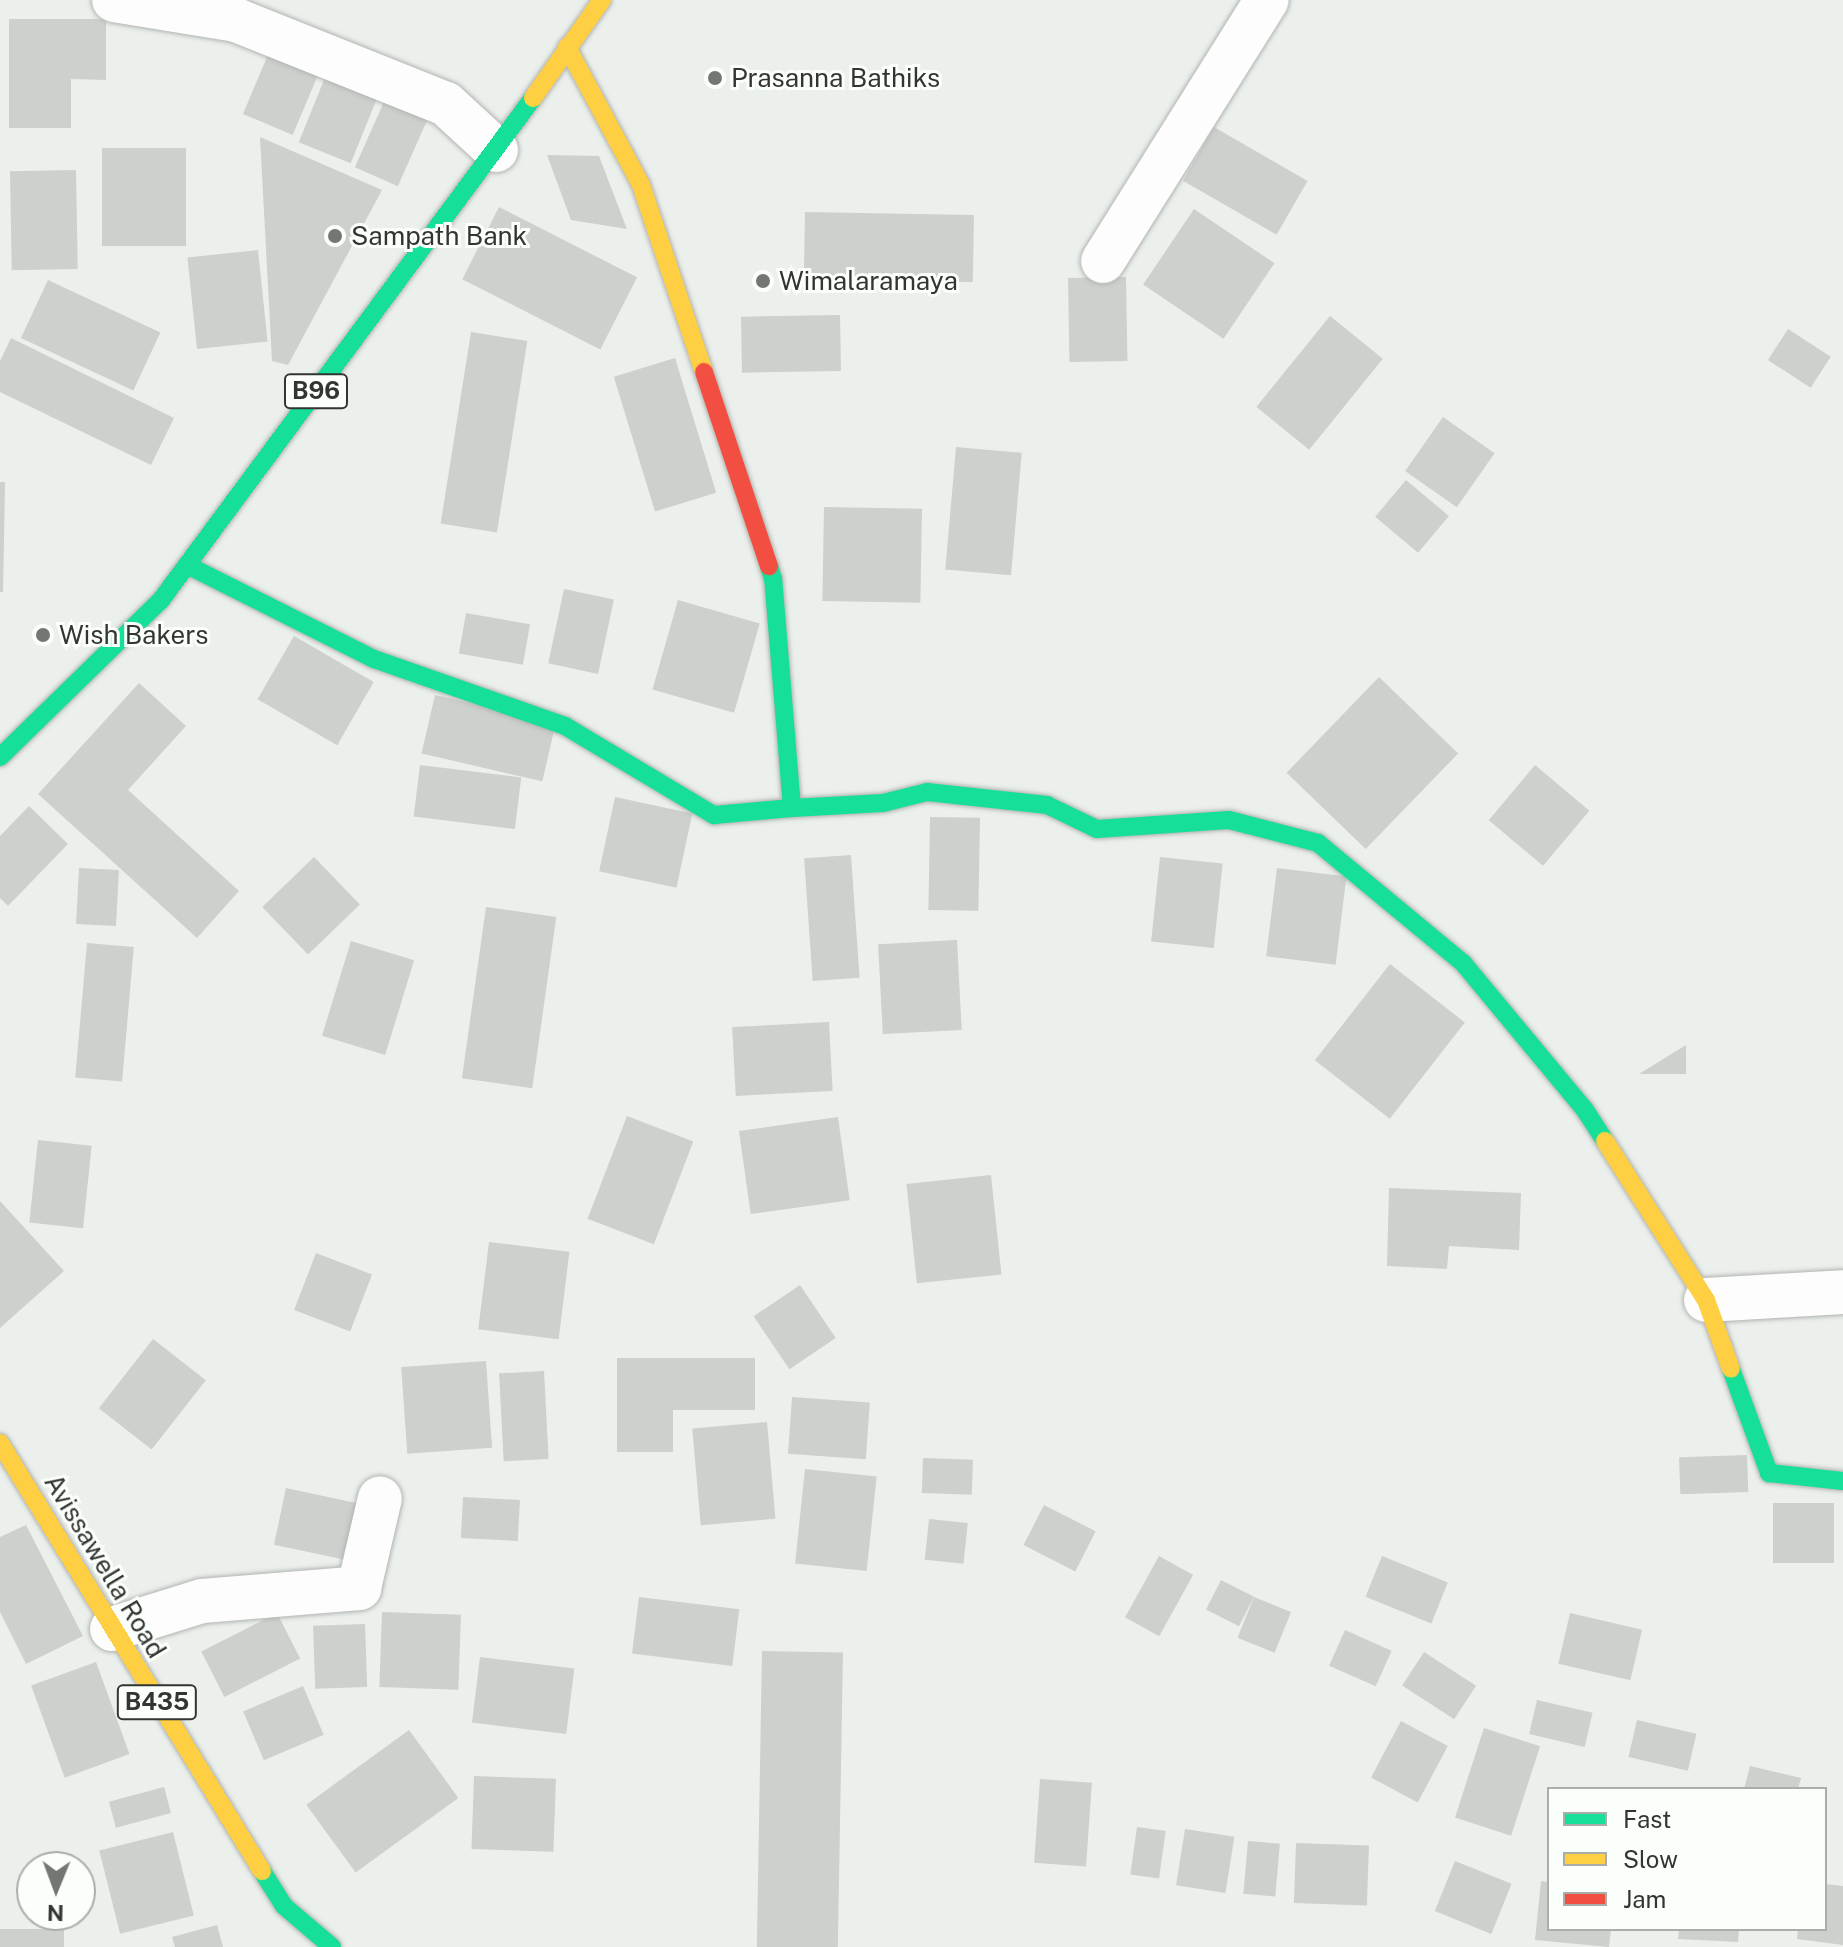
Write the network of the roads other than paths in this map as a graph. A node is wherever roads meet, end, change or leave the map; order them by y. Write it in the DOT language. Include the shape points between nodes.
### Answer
graph roads {
  1 [pos="114,0"];
  2 [pos="602,0"];
  3 [pos="1267,0"];
  4 [pos="250,10"];
  5 [pos="567,47"];
  6 [pos="496,150"];
  7 [pos="1103,261"];
  8 [pos="187,565"];
  9 [pos="0,757"];
  10 [pos="792,808"];
  11 [pos="1843,1292"];
  12 [pos="1706,1300"];
  13 [pos="0,1443"];
  14 [pos="1843,1481"];
  15 [pos="380,1498"];
  16 [pos="112,1629"];
  17 [pos="332,1947"];
  1 -- 4 [label="street"];
  2 -- 5 [label="street, B96"];
  3 -- 7 [label="street"];
  4 -- 6 [label="street" via="446,104"];
  5 -- 6 [label="street, B96"];
  5 -- 10 [label="street" via="641,185 773,579"];
  6 -- 8 [label="street, B96"];
  8 -- 9 [label="street, B96" via="161,600"];
  8 -- 10 [label="street" via="374,659 565,726 714,815"];
  10 -- 12 [label="street" via="883,803 927,792 1047,805 1097,829 1229,820 1318,843 1463,963 1585,1110"];
  11 -- 12 [label="street"];
  12 -- 14 [label="street" via="1769,1473"];
  13 -- 16 [label="street, Avissawella Road / B435"];
  15 -- 16 [label="street" via="359,1588 202,1601"];
  16 -- 17 [label="street, Avissawella Road / B435" via="284,1906"];
}
